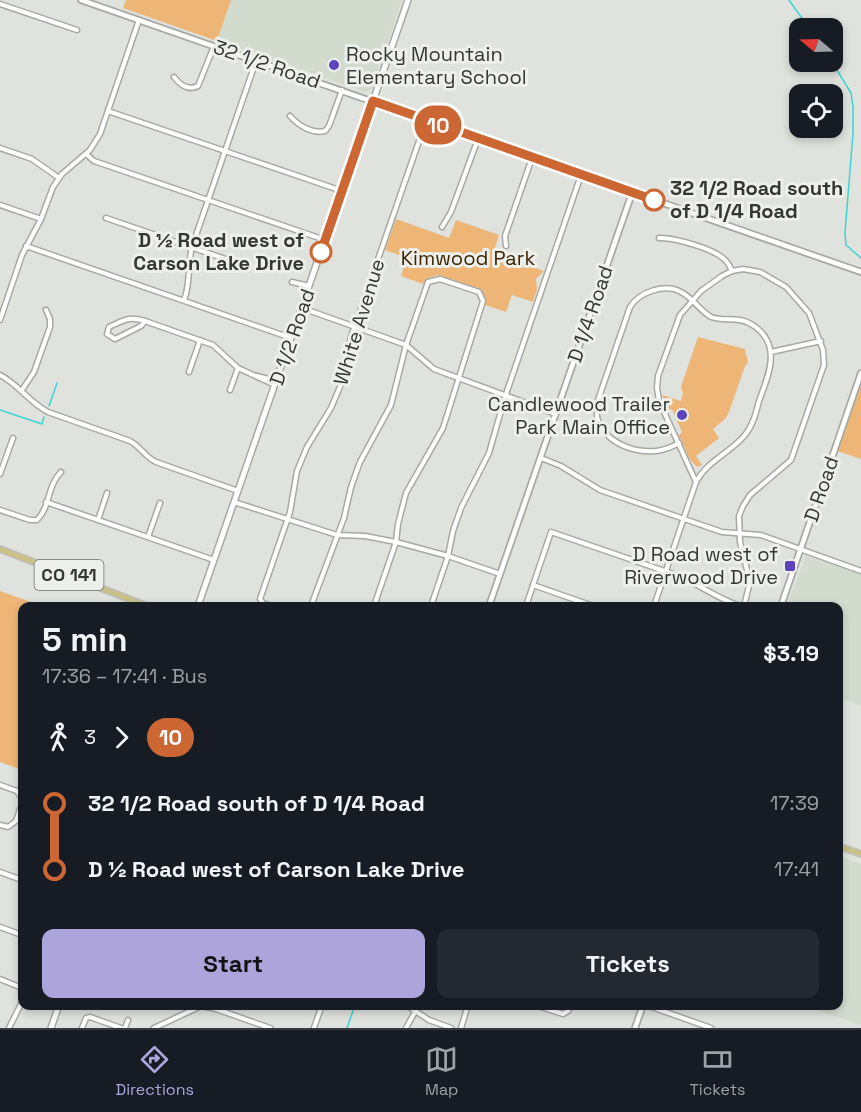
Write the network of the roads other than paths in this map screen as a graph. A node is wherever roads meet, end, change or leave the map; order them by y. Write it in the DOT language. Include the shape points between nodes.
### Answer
graph roads {
  1 [pos="81,0"];
  2 [pos="408,0"];
  3 [pos="0,4"];
  4 [pos="139,20"];
  5 [pos="76,30"];
  6 [pos="214,45"];
  7 [pos="256,60"];
  8 [pos="174,77"];
  9 [pos="342,90"];
  10 [pos="373,101"];
  11 [pos="108,111"];
  12 [pos="290,116"];
  13 [pos="426,121"];
  14 [pos="478,139"];
  15 [pos="0,148"];
  16 [pos="225,151"];
  17 [pos="86,154"];
  18 [pos="532,158"];
  19 [pos="581,175"];
  20 [pos="59,178"];
  21 [pos="342,191"];
  22 [pos="632,193"];
  23 [pos="208,200"];
  24 [pos="0,205"];
  25 [pos="106,218"];
  26 [pos="41,219"];
  27 [pos="442,227"];
  28 [pos="659,238"];
  29 [pos="325,240"];
  30 [pos="26,246"];
  31 [pos="506,246"];
  32 [pos="192,247"];
  33 [pos="240,264"];
  34 [pos="732,271"];
  35 [pos="861,272"];
  36 [pos="292,282"];
  37 [pos="309,286"];
  38 [pos="692,299"];
  39 [pos="184,300"];
  40 [pos="0,301"];
  41 [pos="6,303"];
  42 [pos="302,308"];
  43 [pos="46,310"];
  44 [pos="0,320"];
  45 [pos="145,321"];
  46 [pos="355,326"];
  47 [pos="291,338"];
  48 [pos="200,340"];
  49 [pos="821,341"];
  50 [pos="406,345"];
  51 [pos="771,352"];
  52 [pos="238,368"];
  53 [pos="189,372"];
  54 [pos="861,373"];
  55 [pos="0,375"];
  56 [pos="457,379"];
  57 [pos="275,383"];
  58 [pos="22,390"];
  59 [pos="230,390"];
  60 [pos="505,397"];
  61 [pos="556,414"];
  62 [pos="13,438"];
  63 [pos="679,443"];
  64 [pos="540,458"];
  65 [pos="61,472"];
  66 [pos="0,474"];
  67 [pos="696,482"];
  68 [pos="238,491"];
  69 [pos="107,493"];
  70 [pos="46,502"];
  71 [pos="234,502"];
  72 [pos="160,503"];
  73 [pos="0,510"];
  74 [pos="684,519"];
  75 [pos="98,520"];
  76 [pos="287,520"];
  77 [pos="739,533"];
  78 [pos="337,536"];
  79 [pos="148,537"];
  80 [pos="396,542"];
  81 [pos="801,548"];
  82 [pos="0,549"];
  83 [pos="448,556"];
  84 [pos="214,560"];
  85 [pos="666,571"];
  86 [pos="861,571"];
  87 [pos="500,574"];
  88 [pos="533,585"];
  89 [pos="133,602"];
  90 [pos="199,602"];
  91 [pos="262,602"];
  92 [pos="312,602"];
  93 [pos="375,602"];
  94 [pos="432,602"];
  95 [pos="490,602"];
  96 [pos="527,602"];
  97 [pos="582,602"];
  98 [pos="655,602"];
  99 [pos="731,602"];
  100 [pos="743,602"];
  101 [pos="782,602"];
  102 [pos="0,785"];
  103 [pos="18,793"];
  104 [pos="18,815"];
  105 [pos="0,825"];
  106 [pos="843,848"];
  107 [pos="861,854"];
  108 [pos="0,872"];
  109 [pos="18,879"];
  110 [pos="0,927"];
  111 [pos="18,934"];
  112 [pos="0,979"];
  113 [pos="18,986"];
  114 [pos="18,1010"];
  115 [pos="57,1010"];
  116 [pos="192,1010"];
  117 [pos="219,1010"];
  118 [pos="320,1010"];
  119 [pos="412,1010"];
  120 [pos="466,1010"];
  121 [pos="549,1010"];
  122 [pos="568,1010"];
  123 [pos="643,1010"];
  124 [pos="659,1010"];
  125 [pos="415,1012"];
  126 [pos="128,1020"];
  127 [pos="9,1028"];
  128 [pos="51,1028"];
  129 [pos="82,1028"];
  130 [pos="123,1028"];
  131 [pos="153,1028"];
  132 [pos="270,1028"];
  133 [pos="314,1028"];
  134 [pos="406,1028"];
  135 [pos="451,1028"];
  136 [pos="461,1028"];
  137 [pos="635,1028"];
  138 [pos="711,1028"];
  1 -- 4 [label="street, 32 1/2 Road"];
  2 -- 10 [label="main road, D 1/2 Road"];
  3 -- 5 [label="street"];
  4 -- 6 [label="street, 32 1/2 Road"];
  4 -- 11 [label="street"];
  6 -- 7 [label="street, 32 1/2 Road"];
  6 -- 8 [label="street" via="198,86 191,89 180,85"];
  7 -- 9 [label="street, 32 1/2 Road"];
  7 -- 16 [label="street"];
  9 -- 10 [label="street, 32 1/2 Road"];
  9 -- 12 [label="street" via="325,131 298,125"];
  10 -- 13 [label="street, 32 1/2 Road"];
  10 -- 21 [label="main road, D 1/2 Road"];
  11 -- 16 [label="street"];
  11 -- 17 [label="street"];
  13 -- 14 [label="street, 32 1/2 Road"];
  13 -- 46 [label="street, White Avenue"];
  14 -- 18 [label="street, 32 1/2 Road"];
  14 -- 27 [label="street" via="452,212"];
  15 -- 20 [label="street" via="32,159"];
  16 -- 21 [label="street"];
  16 -- 23 [label="street"];
  17 -- 20 [label="street"];
  17 -- 23 [label="street" via="94,161"];
  18 -- 19 [label="street, 32 1/2 Road"];
  18 -- 31 [label="street" via="505,236"];
  19 -- 22 [label="street, 32 1/2 Road"];
  19 -- 60 [label="street"];
  20 -- 26 [label="street"];
  21 -- 29 [label="main road, D 1/2 Road"];
  22 -- 35 [label="street, 32 1/2 Road"];
  22 -- 61 [label="street, D 1/4 Road"];
  23 -- 29 [label="street"];
  23 -- 32 [label="street"];
  24 -- 26 [label="street"];
  25 -- 32 [label="street"];
  26 -- 30 [label="street"];
  28 -- 34 [label="street" via="668,237 719,255"];
  29 -- 37 [label="main road, D 1/2 Road"];
  30 -- 39 [label="street"];
  30 -- 41 [label="street"];
  32 -- 33 [label="street"];
  32 -- 39 [label="street"];
  34 -- 38 [label="street"];
  34 -- 49 [label="street" via="755,270 786,287 809,313"];
  36 -- 37 [label="street"];
  37 -- 42 [label="main road, D 1/2 Road"];
  38 -- 51 [label="street" via="714,318 752,324 764,336"];
  38 -- 63 [label="street" via="675,327 658,382 660,401"];
  38 -- 63 [label="street" via="673,290 648,291 636,298 628,311 596,407 599,424 615,441 652,451"];
  39 -- 47 [label="street"];
  40 -- 41 [label="street"];
  41 -- 44 [label="street"];
  42 -- 46 [label="street"];
  42 -- 47 [label="main road, D 1/2 Road"];
  43 -- 58 [label="street" via="50,327 34,372"];
  45 -- 45 [label="street" via="129,318 109,327 107,334 114,339"];
  45 -- 48 [label="street"];
  46 -- 50 [label="street"];
  46 -- 76 [label="street, White Avenue" via="336,397 297,471"];
  47 -- 57 [label="main road, D 1/2 Road"];
  48 -- 52 [label="street" via="219,348"];
  48 -- 53 [label="street"];
  49 -- 51 [label="street"];
  49 -- 77 [label="street" via="824,365 795,451 785,467 746,501 739,516"];
  50 -- 56 [label="street" via="434,369"];
  50 -- 56 [label="street" via="428,282 440,279 479,292 483,301"];
  50 -- 78 [label="street" via="391,405 360,462"];
  51 -- 67 [label="street" via="769,373 750,428 703,470"];
  52 -- 57 [label="street"];
  52 -- 59 [label="street"];
  54 -- 81 [label="street, D Road"];
  55 -- 58 [label="street"];
  56 -- 60 [label="street"];
  56 -- 80 [label="street" via="443,428 406,493"];
  57 -- 68 [label="main road, D 1/2 Road"];
  58 -- 68 [label="street" via="41,409 130,441 156,462"];
  60 -- 61 [label="street"];
  60 -- 83 [label="street" via="489,453 461,508"];
  61 -- 64 [label="street, D 1/4 Road"];
  62 -- 66 [label="street"];
  63 -- 67 [label="street"];
  64 -- 74 [label="street" via="600,490"];
  64 -- 87 [label="street, D 1/4 Road"];
  65 -- 70 [label="street" via="54,479"];
  67 -- 74 [label="street"];
  68 -- 71 [label="main road, D 1/2 Road"];
  69 -- 75 [label="street"];
  70 -- 73 [label="street" via="40,517 33,521"];
  70 -- 75 [label="street"];
  71 -- 76 [label="street"];
  71 -- 84 [label="main road, D 1/2 Road"];
  72 -- 79 [label="street"];
  74 -- 77 [label="street" via="722,532"];
  74 -- 85 [label="street"];
  75 -- 79 [label="street"];
  76 -- 78 [label="street"];
  76 -- 91 [label="street, White Avenue" via="260,599"];
  77 -- 81 [label="street" via="761,535"];
  77 -- 100 [label="street" via="750,582"];
  78 -- 80 [label="street"];
  78 -- 92 [label="street"];
  79 -- 84 [label="street"];
  80 -- 83 [label="street"];
  80 -- 93 [label="street"];
  81 -- 86 [label="street"];
  81 -- 101 [label="street, D Road"];
  82 -- 89 [label="main road, CO 141"];
  83 -- 87 [label="street"];
  83 -- 94 [label="street"];
  84 -- 90 [label="main road, D 1/2 Road"];
  85 -- 88 [label="street" via="551,532"];
  85 -- 98 [label="street"];
  85 -- 99 [label="street"];
  87 -- 95 [label="street, D 1/4 Road"];
  88 -- 96 [label="street"];
  88 -- 97 [label="street"];
  102 -- 103 [label="street"];
  104 -- 105 [label="street" via="8,827"];
  106 -- 107 [label="main road"];
  108 -- 109 [label="street"];
  110 -- 111 [label="street"];
  112 -- 113 [label="street"];
  114 -- 127 [label="street"];
  115 -- 128 [label="main road"];
  116 -- 131 [label="street"];
  117 -- 132 [label="street"];
  118 -- 133 [label="street"];
  119 -- 125 [label="street"];
  120 -- 136 [label="street"];
  121 -- 122 [label="street" via="561,1014"];
  123 -- 137 [label="street"];
  124 -- 138 [label="street"];
  125 -- 134 [label="street"];
  125 -- 135 [label="street"];
  126 -- 130 [label="street"];
  129 -- 130 [label="street" via="90,1017"];
}
